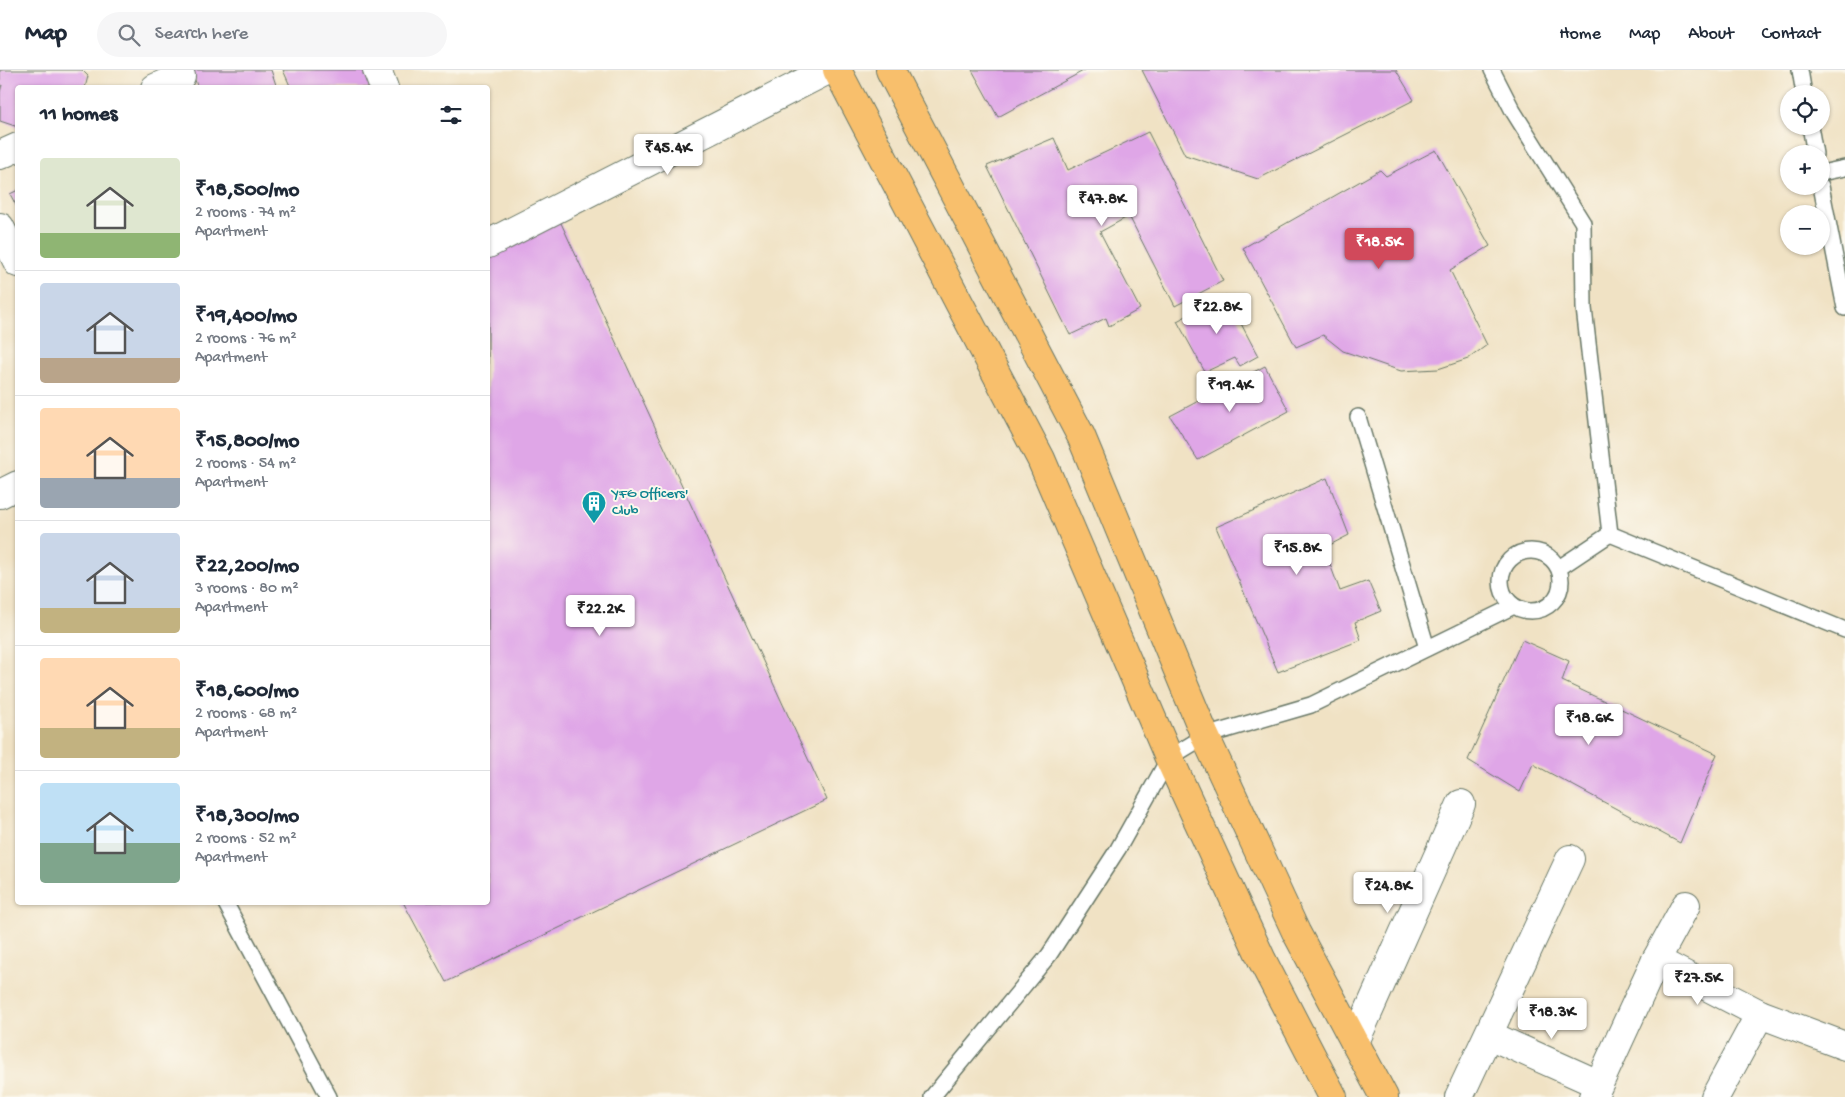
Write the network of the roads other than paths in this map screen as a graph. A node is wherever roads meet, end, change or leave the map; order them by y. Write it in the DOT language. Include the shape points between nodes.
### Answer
graph roads {
  1 [pos="377,70"];
  2 [pos="828,70"];
  3 [pos="837,70"];
  4 [pos="890,70"];
  5 [pos="1492,70"];
  6 [pos="1800,70"];
  7 [pos="181,76"];
  8 [pos="162,85"];
  9 [pos="383,85"];
  10 [pos="1802,85"];
  11 [pos="15,148"];
  12 [pos="0,155"];
  13 [pos="1845,168"];
  14 [pos="1830,171"];
  15 [pos="1823,195"];
  16 [pos="0,227"];
  17 [pos="490,243"];
  18 [pos="15,257"];
  19 [pos="1845,308"];
  20 [pos="1358,417"];
  21 [pos="15,486"];
  22 [pos="0,494"];
  23 [pos="1610,534"];
  24 [pos="1559,568"];
  25 [pos="1514,606"];
  26 [pos="1845,630"];
  27 [pos="1427,648"];
  28 [pos="1205,736"];
  29 [pos="1168,758"];
  30 [pos="1461,804"];
  31 [pos="1570,859"];
  32 [pos="1686,904"];
  33 [pos="227,905"];
  34 [pos="1656,960"];
  35 [pos="1760,1014"];
  36 [pos="1489,1035"];
  37 [pos="1355,1042"];
  38 [pos="1845,1046"];
  39 [pos="1595,1091"];
  40 [pos="330,1097"];
  41 [pos="932,1097"];
  42 [pos="1333,1097"];
  43 [pos="1384,1097"];
  44 [pos="1459,1097"];
  45 [pos="1715,1097"];
  1 -- 9 [label="street"];
  2 -- 17 [label="street"];
  3 -- 29 [label="highway" via="1041,459"];
  4 -- 28 [label="highway" via="1081,436"];
  5 -- 23 [label="lane" via="1513,111 1583,223 1584,308"];
  6 -- 10 [label="lane"];
  7 -- 8 [label="street"];
  11 -- 12 [label="street"];
  13 -- 14 [label="lane"];
  15 -- 19 [label="lane"];
  16 -- 18 [label="street"];
  20 -- 27 [label="lane"];
  21 -- 22 [label="street"];
  23 -- 24 [label="lane"];
  23 -- 26 [label="lane"];
  24 -- 25 [label="lane" via="1560,589 1550,605 1532,611"];
  24 -- 25 [label="lane" via="1545,553 1534,550 1514,555 1504,567 1500,582 1502,591"];
  25 -- 27 [label="lane"];
  27 -- 28 [label="lane" via="1311,705"];
  28 -- 29 [label="lane"];
  28 -- 37 [label="highway" via="1296,932"];
  29 -- 41 [label="lane" via="1118,849 1050,955"];
  29 -- 42 [label="highway" via="1262,960"];
  30 -- 37 [label="street"];
  31 -- 36 [label="street"];
  32 -- 34 [label="street"];
  33 -- 40 [label="lane"];
  34 -- 35 [label="street"];
  34 -- 39 [label="street"];
  35 -- 38 [label="street"];
  35 -- 45 [label="street"];
  36 -- 39 [label="street"];
  36 -- 44 [label="street"];
  37 -- 43 [label="highway"];
}
